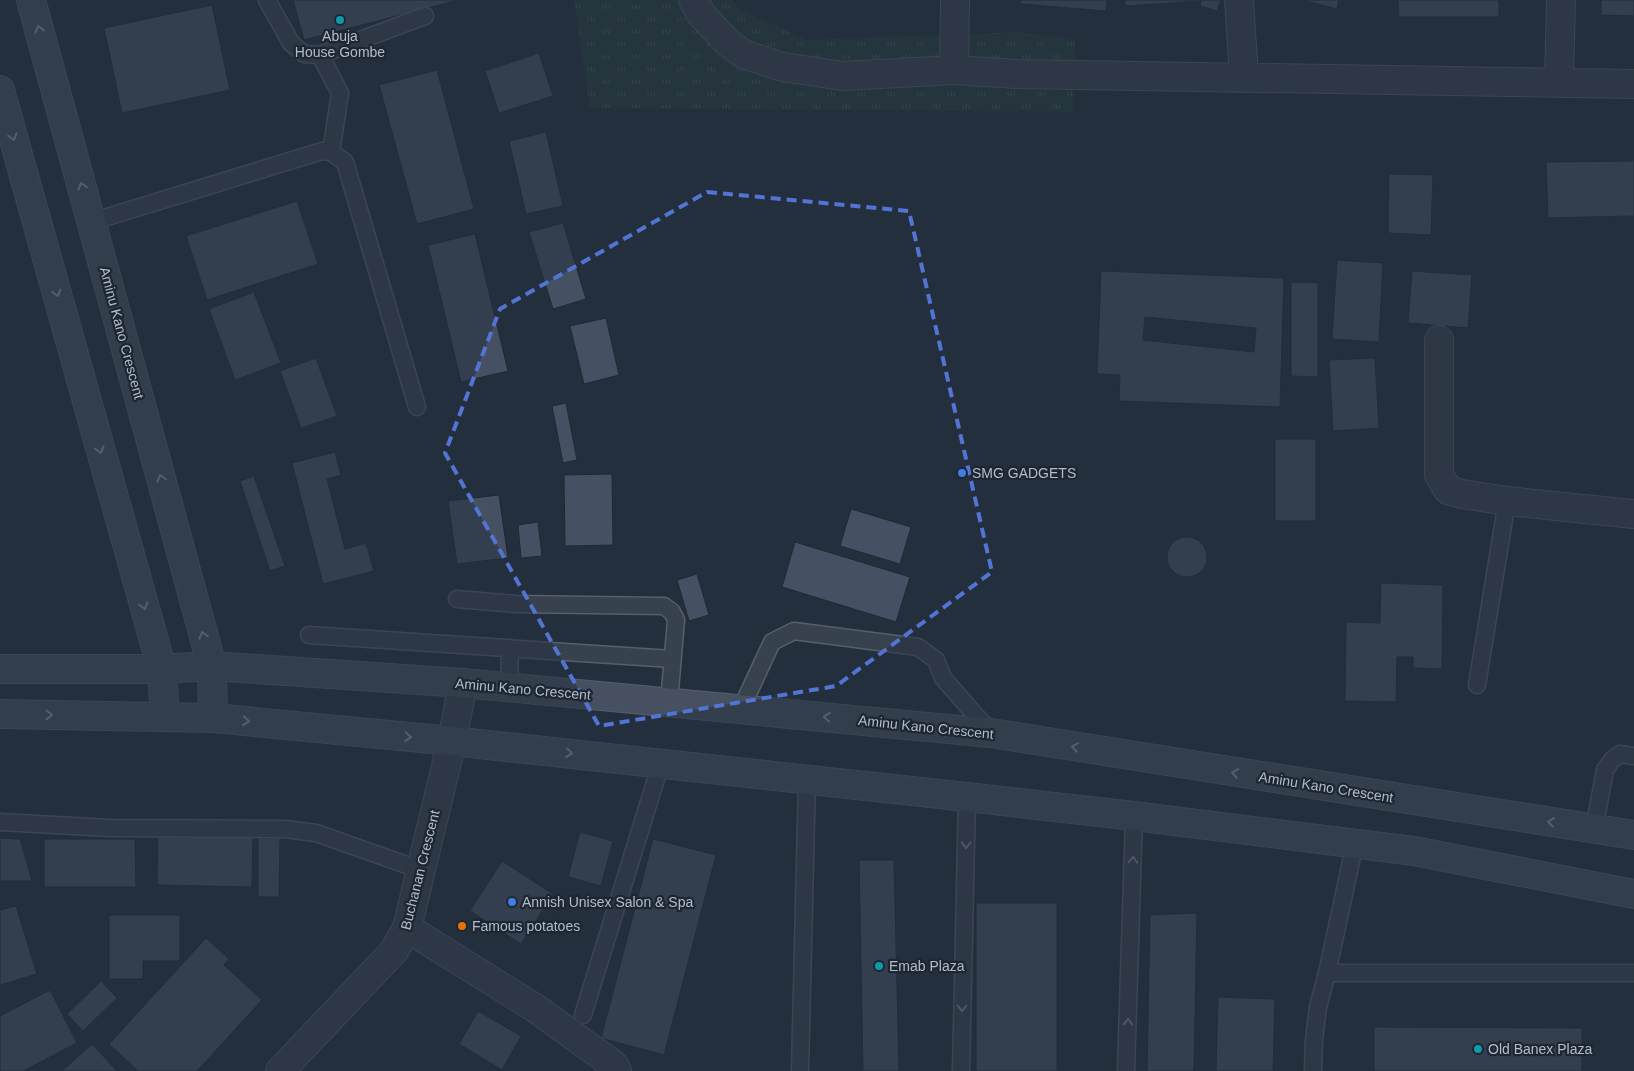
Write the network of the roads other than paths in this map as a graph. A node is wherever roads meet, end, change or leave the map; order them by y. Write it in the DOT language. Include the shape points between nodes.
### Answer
graph roads {
  1 [pos="31,0"];
  2 [pos="267,0"];
  3 [pos="693,0"];
  4 [pos="955,0"];
  5 [pos="1239,0"];
  6 [pos="1561,0"];
  7 [pos="426,16"];
  8 [pos="320,55"];
  9 [pos="954,70"];
  10 [pos="1244,77"];
  11 [pos="1559,82"];
  12 [pos="1634,84"];
  13 [pos="0,90"];
  14 [pos="331,152"];
  15 [pos="91,222"];
  16 [pos="1439,340"];
  17 [pos="417,408"];
  18 [pos="1507,501"];
  19 [pos="1634,514"];
  20 [pos="457,598"];
  21 [pos="309,635"];
  22 [pos="510,648"];
  23 [pos="672,659"];
  24 [pos="212,666"];
  25 [pos="0,669"];
  26 [pos="162,669"];
  27 [pos="463,683"];
  28 [pos="1477,685"];
  29 [pos="509,688"];
  30 [pos="669,702"];
  31 [pos="741,709"];
  32 [pos="0,714"];
  33 [pos="164,717"];
  34 [pos="214,718"];
  35 [pos="991,733"];
  36 [pos="452,741"];
  37 [pos="1634,756"];
  38 [pos="661,763"];
  39 [pos="807,779"];
  40 [pos="967,796"];
  41 [pos="1134,816"];
  42 [pos="0,822"];
  43 [pos="1594,829"];
  44 [pos="1634,835"];
  45 [pos="1355,844"];
  46 [pos="421,870"];
  47 [pos="1634,894"];
  48 [pos="407,928"];
  49 [pos="1327,973"];
  50 [pos="1634,973"];
  51 [pos="583,1015"];
  52 [pos="280,1071"];
  53 [pos="617,1071"];
  54 [pos="800,1071"];
  55 [pos="961,1071"];
  56 [pos="1126,1071"];
  57 [pos="1313,1071"];
  15 -- 1 [label="main road, Aminu Kano Crescent, one-way"];
  2 -- 8 [label="lane" via="291,43 304,54"];
  3 -- 9 [label="street" via="700,14 742,54 783,67 842,76"];
  4 -- 9 [label="street"];
  5 -- 10 [label="street"];
  6 -- 11 [label="street"];
  7 -- 8 [label="lane"];
  8 -- 14 [label="lane" via="340,93"];
  9 -- 10 [label="street"];
  10 -- 11 [label="street"];
  11 -- 12 [label="street"];
  13 -- 26 [label="main road, one-way"];
  14 -- 15 [label="lane" via="322,151"];
  14 -- 17 [label="lane" via="345,162"];
  24 -- 15 [label="main road, Aminu Kano Crescent, one-way"];
  16 -- 18 [label="street" via="1440,475 1448,490"];
  18 -- 19 [label="street"];
  18 -- 28 [label="lane"];
  20 -- 23 [label="lane" via="515,604 664,606 676,620"];
  21 -- 22 [label="lane"];
  22 -- 23 [label="lane"];
  22 -- 29 [label="lane"];
  23 -- 30 [label="lane"];
  24 -- 26 [label="main road, Aminu Kano Crescent"];
  24 -- 27 [label="main road, Aminu Kano Crescent"];
  24 -- 34 [label="main road, Aminu Kano Crescent"];
  25 -- 26 [label="main road, Aminu Kano Crescent"];
  26 -- 33 [label="main road"];
  27 -- 29 [label="main road, Aminu Kano Crescent"];
  27 -- 36 [label="street, Buchanan Crescent"];
  29 -- 30 [label="main road, Aminu Kano Crescent"];
  30 -- 31 [label="main road, Aminu Kano Crescent"];
  35 -- 31 [label="main road, Aminu Kano Crescent, one-way"];
  31 -- 35 [label="lane" via="772,642 794,632 918,647 936,660 942,678"];
  32 -- 33 [label="main road, one-way"];
  33 -- 34 [label="main road"];
  34 -- 36 [label="main road, one-way"];
  43 -- 35 [label="main road, Aminu Kano Crescent, one-way"];
  36 -- 38 [label="main road, one-way"];
  36 -- 46 [label="street, Buchanan Crescent"];
  37 -- 43 [label="lane" via="1620,754 1604,770"];
  38 -- 39 [label="main road"];
  38 -- 51 [label="lane"];
  39 -- 40 [label="main road"];
  39 -- 54 [label="lane"];
  40 -- 41 [label="main road"];
  40 -- 55 [label="lane, one-way"];
  41 -- 45 [label="main road"];
  56 -- 41 [label="lane, one-way"];
  42 -- 46 [label="lane" via="110,828 285,829 316,833"];
  43 -- 44 [label="main road, Aminu Kano Crescent"];
  45 -- 47 [label="main road" via="1414,851"];
  45 -- 49 [label="lane"];
  46 -- 48 [label="street, Buchanan Crescent"];
  48 -- 52 [label="street, Buchanan Crescent" via="394,951"];
  48 -- 53 [label="street" via="535,1008 614,1065"];
  49 -- 50 [label="lane"];
  49 -- 57 [label="lane" via="1318,1007"];
}
